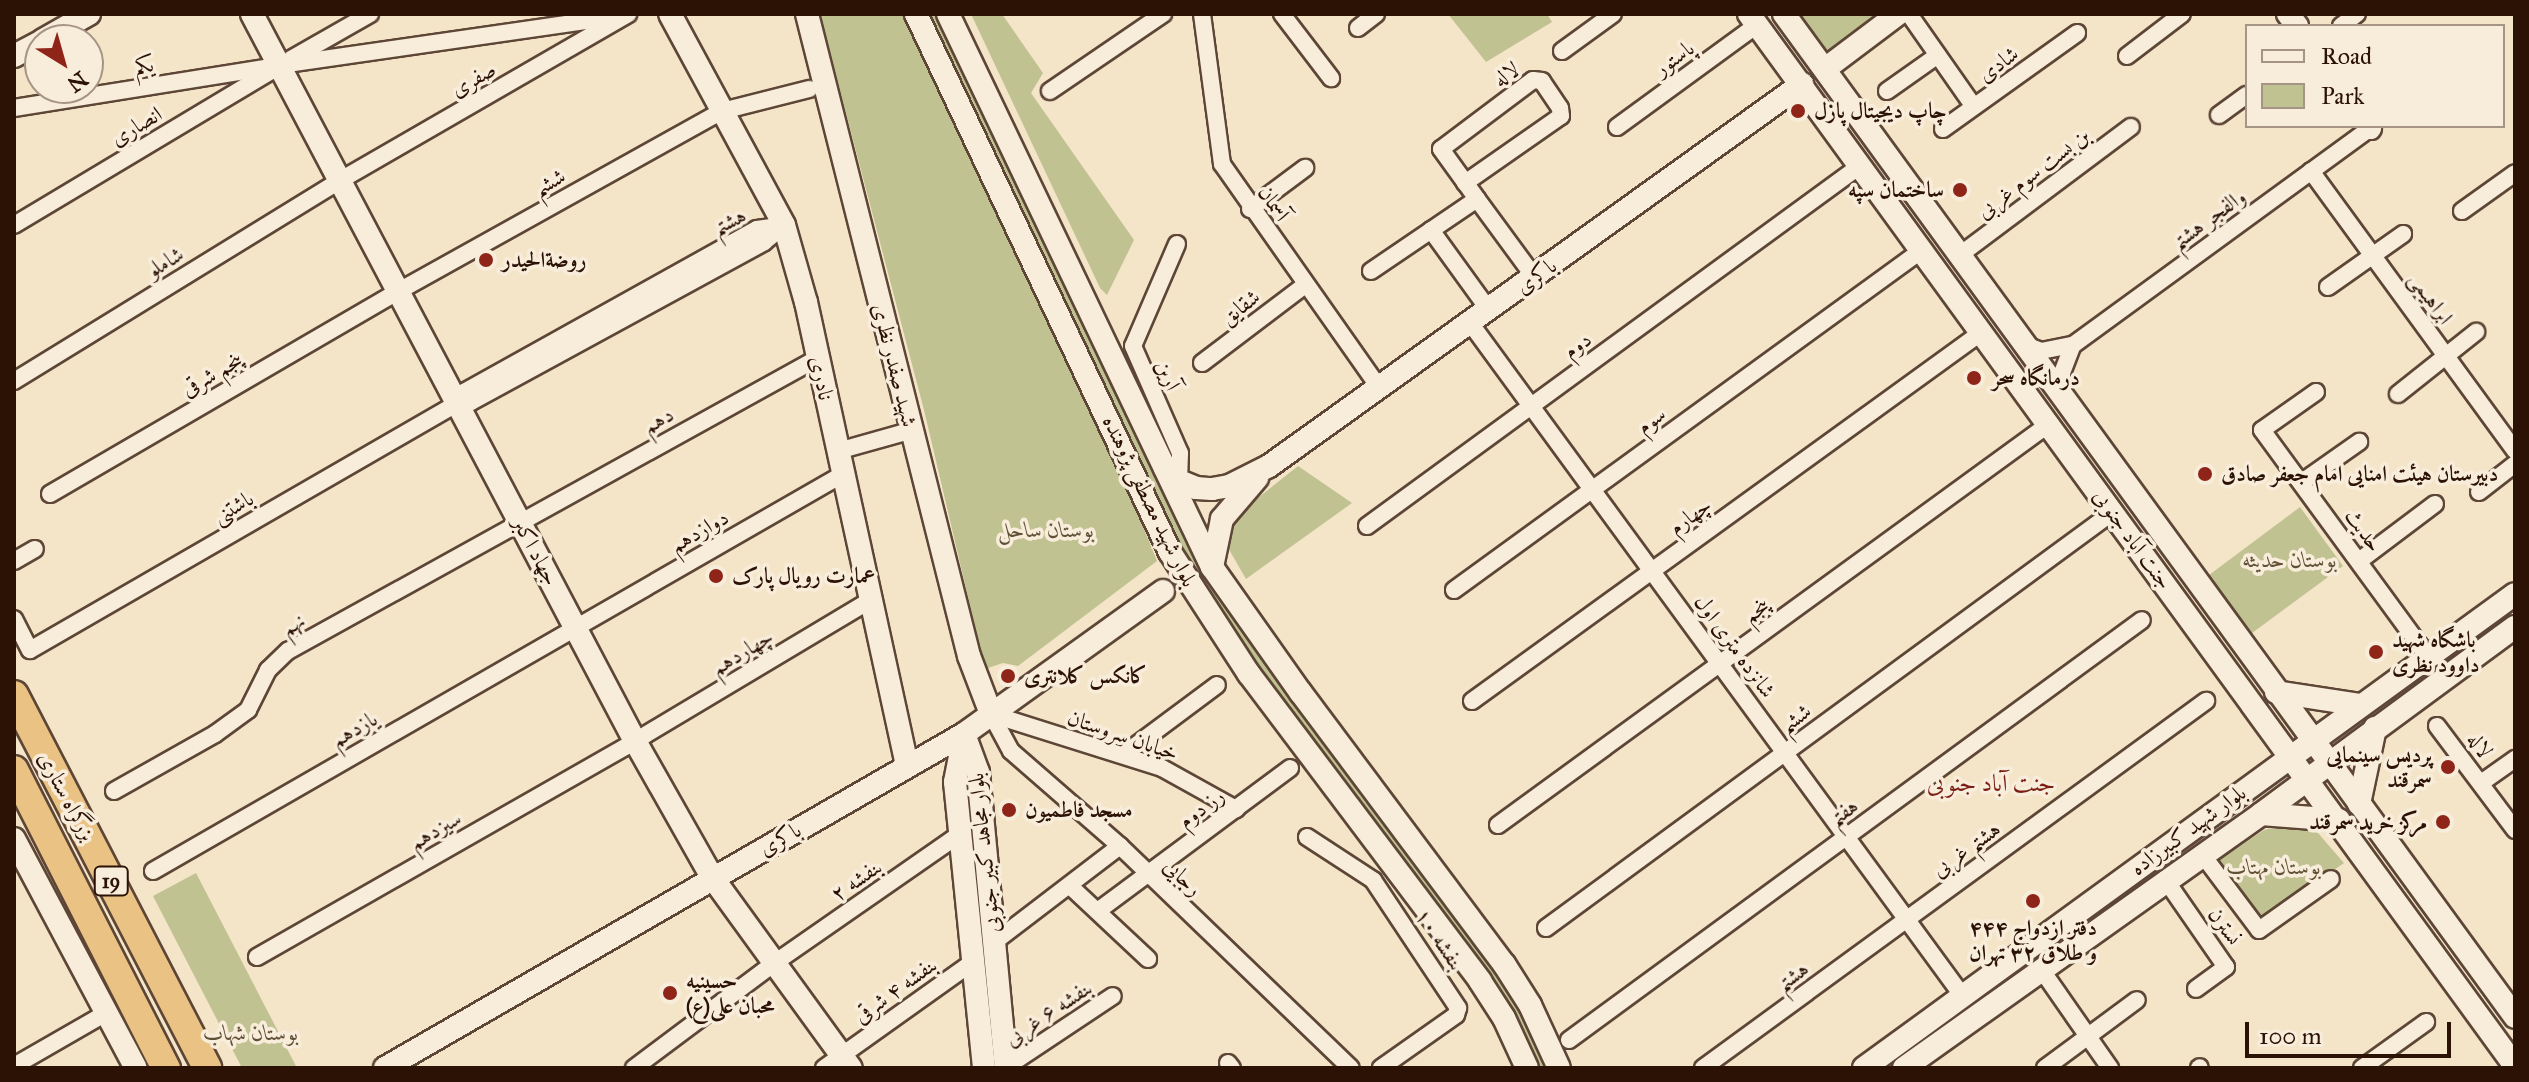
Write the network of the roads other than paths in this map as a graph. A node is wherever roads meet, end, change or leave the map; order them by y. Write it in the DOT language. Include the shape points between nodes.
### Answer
graph roads {
  1 [pos="89,14"];
  2 [pos="252,14"];
  3 [pos="370,14"];
  4 [pos="670,14"];
  5 [pos="807,14"];
  6 [pos="916,14"];
  7 [pos="948,14"];
  8 [pos="955,14"];
  9 [pos="1163,14"];
  10 [pos="1202,14"];
  11 [pos="1282,14"];
  12 [pos="1376,14"];
  13 [pos="1613,14"];
  14 [pos="1784,14"];
  15 [pos="1898,14"];
  16 [pos="1909,14"];
  17 [pos="2182,14"];
  18 [pos="627,15"];
  19 [pos="1753,20"];
  20 [pos="72,24"];
  21 [pos="1358,28"];
  22 [pos="2077,33"];
  23 [pos="960,40"];
  24 [pos="1562,51"];
  25 [pos="1938,55"];
  26 [pos="2127,56"];
  27 [pos="281,65"];
  28 [pos="1825,69"];
  29 [pos="1331,78"];
  30 [pos="1802,84"];
  31 [pos="809,89"];
  32 [pos="1050,91"];
  33 [pos="1887,91"];
  34 [pos="2245,96"];
  35 [pos="1974,107"];
  36 [pos="14,108"];
  37 [pos="722,111"];
  38 [pos="2219,115"];
  39 [pos="1617,127"];
  40 [pos="2131,127"];
  41 [pos="2370,128"];
  42 [pos="1943,129"];
  43 [pos="1861,165"];
  44 [pos="1305,168"];
  45 [pos="2311,171"];
  46 [pos="2515,173"];
  47 [pos="339,181"];
  48 [pos="1465,183"];
  49 [pos="1477,199"];
  50 [pos="1250,209"];
  51 [pos="2462,211"];
  52 [pos="14,225"];
  53 [pos="784,225"];
  54 [pos="1431,230"];
  55 [pos="2403,234"];
  56 [pos="1177,244"];
  57 [pos="1922,250"];
  58 [pos="1961,254"];
  59 [pos="2373,255"];
  60 [pos="1371,271"];
  61 [pos="1535,278"];
  62 [pos="1305,285"];
  63 [pos="2328,287"];
  64 [pos="397,292"];
  65 [pos="1480,317"];
  66 [pos="1982,332"];
  67 [pos="2476,332"];
  68 [pos="2073,345"];
  69 [pos="2028,346"];
  70 [pos="2446,356"];
  71 [pos="818,358"];
  72 [pos="1202,363"];
  73 [pos="14,381"];
  74 [pos="1380,389"];
  75 [pos="2062,391"];
  76 [pos="2316,392"];
  77 [pos="2398,394"];
  78 [pos="457,403"];
  79 [pos="1531,406"];
  80 [pos="2049,424"];
  81 [pos="902,433"];
  82 [pos="2359,442"];
  83 [pos="838,451"];
  84 [pos="2515,451"];
  85 [pos="2515,464"];
  86 [pos="1269,466"];
  87 [pos="1170,473"];
  88 [pos="843,474"];
  89 [pos="2302,482"];
  90 [pos="1592,489"];
  91 [pos="2479,492"];
  92 [pos="50,494"];
  93 [pos="2435,504"];
  94 [pos="2113,512"];
  95 [pos="520,522"];
  96 [pos="1367,526"];
  97 [pos="35,549"];
  98 [pos="14,561"];
  99 [pos="2359,561"];
  100 [pos="1212,567"];
  101 [pos="1652,570"];
  102 [pos="1454,590"];
  103 [pos="1163,591"];
  104 [pos="2515,594"];
  105 [pos="871,600"];
  106 [pos="14,619"];
  107 [pos="2142,620"];
  108 [pos="577,626"];
  109 [pos="2515,627"];
  110 [pos="2428,657"];
  111 [pos="1720,663"];
  112 [pos="1217,685"];
  113 [pos="2276,692"];
  114 [pos="14,695"];
  115 [pos="1472,701"];
  116 [pos="2206,701"];
  117 [pos="2361,705"];
  118 [pos="991,714"];
  119 [pos="2437,726"];
  120 [pos="2375,728"];
  121 [pos="964,734"];
  122 [pos="2311,740"];
  123 [pos="635,741"];
  124 [pos="1785,753"];
  125 [pos="1123,755"];
  126 [pos="2290,756"];
  127 [pos="2515,759"];
  128 [pos="2328,762"];
  129 [pos="907,766"];
  130 [pos="1290,768"];
  131 [pos="14,770"];
  132 [pos="2308,777"];
  133 [pos="2481,783"];
  134 [pos="114,791"];
  135 [pos="2359,804"];
  136 [pos="1236,809"];
  137 [pos="2261,814"];
  138 [pos="2339,820"];
  139 [pos="1498,825"];
  140 [pos="2515,830"];
  141 [pos="963,832"];
  142 [pos="1846,836"];
  143 [pos="1307,837"];
  144 [pos="14,839"];
  145 [pos="1120,846"];
  146 [pos="2202,854"];
  147 [pos="21,869"];
  148 [pos="153,871"];
  149 [pos="1150,875"];
  150 [pos="712,877"];
  151 [pos="2165,879"];
  152 [pos="2331,879"];
  153 [pos="1070,886"];
  154 [pos="1099,910"];
  155 [pos="1907,919"];
  156 [pos="1546,928"];
  157 [pos="993,943"];
  158 [pos="257,957"];
  159 [pos="1148,959"];
  160 [pos="974,961"];
  161 [pos="773,964"];
  162 [pos="2041,969"];
  163 [pos="2196,989"];
  164 [pos="1962,995"];
  165 [pos="1113,996"];
  166 [pos="2137,1000"];
  167 [pos="2512,1008"];
  168 [pos="106,1013"];
  169 [pos="2426,1022"];
  170 [pos="2087,1037"];
  171 [pos="1569,1040"];
  172 [pos="839,1064"];
  173 [pos="14,1066"];
  174 [pos="2515,1066"];
  175 [pos="136,1068"];
  176 [pos="166,1068"];
  177 [pos="207,1068"];
  178 [pos="385,1068"];
  179 [pos="634,1068"];
  180 [pos="984,1068"];
  181 [pos="1006,1068"];
  182 [pos="1351,1068"];
  183 [pos="1381,1068"];
  184 [pos="1527,1068"];
  185 [pos="1559,1068"];
  186 [pos="1703,1068"];
  187 [pos="1864,1068"];
  188 [pos="1904,1068"];
  189 [pos="2045,1068"];
  190 [pos="2110,1068"];
  191 [pos="2362,1068"];
  1 -- 20 [label="main road"];
  2 -- 27 [label="main road, جهاد اکبر"];
  3 -- 27 [label="street, انصاری"];
  4 -- 37 [label="main road, نادری"];
  5 -- 118 [label="main road, شهید صفدر نظری" via="969,656"];
  6 -- 184 [label="main road, بلوار شهید مصطفی پژوهنده" via="1170,552 1249,674 1480,981"];
  7 -- 23 [label="main road, بلوار شهید مصطفی پژوهنده"];
  8 -- 23 [label="street"];
  9 -- 32 [label="street"];
  10 -- 50 [label="street, آسمان" via="1220,157"];
  11 -- 29 [label="street"];
  12 -- 21 [label="street"];
  13 -- 24 [label="street"];
  14 -- 28 [label="main road, جنت آباد جنوبی"];
  15 -- 28 [label="main road"];
  16 -- 25 [label="street"];
  17 -- 26 [label="street"];
  18 -- 27 [label="street, یکم"];
  18 -- 47 [label="street, صفری"];
  19 -- 30 [label="main road, جنت آباد جنوبی"];
  19 -- 39 [label="street, پاستور"];
  22 -- 35 [label="street, شادی"];
  23 -- 87 [label="main road, بلوار شهید مصطفی پژوهنده"];
  25 -- 33 [label="street"];
  25 -- 35 [label="street"];
  27 -- 36 [label="street, یکم"];
  27 -- 47 [label="main road, جهاد اکبر"];
  27 -- 52 [label="street, انصاری"];
  28 -- 58 [label="main road, جنت آباد جنوبی"];
  30 -- 43 [label="main road, جنت آباد جنوبی"];
  30 -- 61 [label="main road, باکری"];
  31 -- 37 [label="street, ششم"];
  34 -- 38 [label="street"];
  35 -- 42 [label="street, شادی"];
  37 -- 53 [label="main road, نادری"];
  37 -- 64 [label="street, ششم"];
  40 -- 58 [label="street, بن بست سوم غربی"];
  41 -- 45 [label="street, والفجر هشتم"];
  43 -- 57 [label="main road, جنت آباد جنوبی"];
  43 -- 79 [label="street, دوم"];
  44 -- 50 [label="street"];
  45 -- 59 [label="street, ابراهیمی"];
  45 -- 68 [label="street, والفجر هشتم"];
  46 -- 51 [label="street"];
  47 -- 64 [label="main road, جهاد اکبر"];
  47 -- 73 [label="street, شاملو"];
  48 -- 48 [label="street, لاله" via="1561,116 1542,81 1533,80 1441,149"];
  48 -- 49 [label="street, لاله"];
  49 -- 54 [label="street"];
  49 -- 61 [label="street, لاله"];
  50 -- 62 [label="street, آسمان"];
  53 -- 71 [label="main road, نادری"];
  53 -- 78 [label="street, هشتم" via="764,242 499,387 471,402"];
  54 -- 60 [label="street"];
  54 -- 65 [label="street, شانزده متری اول"];
  55 -- 59 [label="street"];
  56 -- 87 [label="street, آرین" via="1133,346 1180,453"];
  57 -- 66 [label="main road, جنت آباد جنوبی"];
  57 -- 90 [label="street, سوم"];
  58 -- 69 [label="main road, جنت آباد جنوبی"];
  59 -- 63 [label="street"];
  59 -- 70 [label="street, ابراهیمی"];
  61 -- 65 [label="main road, باکری"];
  62 -- 72 [label="street, شقایق"];
  62 -- 74 [label="street, آسمان"];
  64 -- 78 [label="main road, جهاد اکبر"];
  64 -- 92 [label="street, پنجم شرقی"];
  65 -- 74 [label="main road, باکری"];
  65 -- 79 [label="street, شانزده متری اول"];
  66 -- 80 [label="main road, جنت آباد جنوبی"];
  66 -- 101 [label="street, چهارم"];
  67 -- 70 [label="street"];
  68 -- 69 [label="street" via="2041,351"];
  68 -- 75 [label="street" via="2062,373"];
  69 -- 75 [label="main road, جنت آباد جنوبی"];
  70 -- 77 [label="street"];
  70 -- 84 [label="street, ابراهیمی"];
  71 -- 83 [label="main road, نادری"];
  71 -- 95 [label="street, دهم"];
  74 -- 86 [label="main road, باکری"];
  75 -- 113 [label="main road, جنت آباد جنوبی"];
  76 -- 89 [label="street, حدیث" via="2262,430"];
  78 -- 95 [label="main road, جهاد اکبر"];
  78 -- 106 [label="street, باشتنی" via="30,650"];
  79 -- 90 [label="street, شانزده متری اول"];
  79 -- 96 [label="street, دوم"];
  80 -- 94 [label="main road, جنت آباد جنوبی"];
  80 -- 111 [label="street, پنجم"];
  81 -- 83 [label="street"];
  82 -- 89 [label="street"];
  83 -- 88 [label="main road, نادری"];
  85 -- 91 [label="street"];
  86 -- 87 [label="main road, باکری" via="1212,489 1196,488"];
  86 -- 100 [label="main road, باکری" via="1222,519"];
  87 -- 100 [label="main road, بلوار شهید مصطفی پژوهنده"];
  88 -- 105 [label="main road, نادری"];
  88 -- 108 [label="street, دوازدهم"];
  89 -- 99 [label="street, حدیث"];
  90 -- 101 [label="street, شانزده متری اول"];
  90 -- 102 [label="street, سوم"];
  93 -- 99 [label="street"];
  94 -- 124 [label="street, ششم"];
  94 -- 126 [label="main road, جنت آباد جنوبی"];
  95 -- 108 [label="main road, جهاد اکبر"];
  95 -- 134 [label="street, نهم" via="288,651 268,670 248,710"];
  97 -- 98 [label="street"];
  99 -- 110 [label="street, حدیث"];
  100 -- 185 [label="main road, بلوار شهید مصطفی پژوهنده" via="1504,964"];
  101 -- 111 [label="street, شانزده متری اول"];
  101 -- 115 [label="street, چهارم"];
  103 -- 118 [label="main road, باکری"];
  104 -- 110 [label="main road, بلوار شهید کبیرزاده"];
  105 -- 123 [label="street, چهاردهم"];
  105 -- 129 [label="main road, نادری"];
  107 -- 142 [label="street, هفتم"];
  108 -- 123 [label="main road, جهاد اکبر"];
  108 -- 148 [label="street, یازدهم"];
  109 -- 120 [label="main road, بلوار شهید کبیرزاده"];
  110 -- 117 [label="main road, بلوار شهید کبیرزاده"];
  111 -- 124 [label="street, شانزده متری اول"];
  111 -- 139 [label="street, پنجم"];
  112 -- 125 [label="street"];
  113 -- 117 [label="main road"];
  113 -- 122 [label="main road, جنت آباد جنوبی"];
  114 -- 177 [label="highway, بزرگراه ستاری / 19"];
  116 -- 155 [label="street, هشتم غربی"];
  117 -- 122 [label="main road, بلوار شهید کبیرزاده"];
  118 -- 121 [label="main road, باکری"];
  118 -- 125 [label="street, خیابان سروستان"];
  118 -- 145 [label="street, رجایی" via="1011,751"];
  119 -- 133 [label="street, لاله"];
  120 -- 128 [label="main road, بلوار شهید کبیرزاده"];
  120 -- 135 [label="main road"];
  121 -- 129 [label="main road, باکری"];
  121 -- 141 [label="main road, بلوار مجاهد کبیر جنوبی" via="955,782"];
  121 -- 157 [label="main road, بلوار مجاهد کبیر جنوبی" via="978,772"];
  122 -- 126 [label="main road, بلوار شهید کبیرزاده"];
  122 -- 128 [label="main road, جنت آباد جنوبی"];
  123 -- 150 [label="main road, جهاد اکبر"];
  123 -- 158 [label="street, سیزدهم"];
  124 -- 142 [label="street, شانزده متری اول"];
  124 -- 156 [label="street, ششم"];
  125 -- 136 [label="street, خیابان سروستان" via="1162,768"];
  126 -- 132 [label="main road, جنت آباد جنوبی"];
  126 -- 164 [label="main road, بلوار شهید کبیرزاده"];
  127 -- 133 [label="street"];
  128 -- 132 [label="main road, بلوار شهید کبیرزاده"];
  128 -- 135 [label="main road, جنت آباد جنوبی"];
  129 -- 150 [label="main road, باکری"];
  130 -- 136 [label="street, رز دوم"];
  131 -- 176 [label="highway, بزرگراه ستاری / 19"];
  132 -- 137 [label="main road, بلوار شهید کبیرزاده"];
  132 -- 138 [label="main road, جنت آباد جنوبی"];
  133 -- 140 [label="street, لاله"];
  135 -- 167 [label="main road, جنت آباد جنوبی"];
  136 -- 149 [label="street, رز دوم"];
  137 -- 138 [label="main road"];
  137 -- 146 [label="main road, بلوار شهید کبیرزاده"];
  138 -- 174 [label="main road, جنت آباد جنوبی"];
  141 -- 160 [label="main road, بلوار مجاهد کبیر جنوبی"];
  141 -- 161 [label="street, بنفشه ۲"];
  142 -- 155 [label="street, شانزده متری اول"];
  142 -- 171 [label="street, هفتم"];
  143 -- 183 [label="street, بنفشه ۱۰" via="1373,880 1458,1008 1456,1015"];
  144 -- 147 [label="main road"];
  145 -- 149 [label="street, رجایی"];
  145 -- 153 [label="street"];
  146 -- 151 [label="main road, بلوار شهید کبیرزاده"];
  146 -- 152 [label="street" via="2259,930"];
  147 -- 168 [label="main road"];
  149 -- 154 [label="street, رز دوم"];
  149 -- 182 [label="street, رجایی"];
  150 -- 161 [label="main road, جهاد اکبر"];
  150 -- 178 [label="main road, باکری"];
  151 -- 162 [label="main road, بلوار شهید کبیرزاده"];
  151 -- 163 [label="street, نسترن" via="2226,967"];
  153 -- 154 [label="street"];
  153 -- 157 [label="street"];
  154 -- 159 [label="street"];
  155 -- 164 [label="street, شانزده متری اول"];
  155 -- 186 [label="street, هشتم"];
  157 -- 181 [label="main road, بلوار مجاهد کبیر جنوبی"];
  160 -- 172 [label="street, بنفشه ۴ شرقی"];
  160 -- 180 [label="main road, بلوار مجاهد کبیر جنوبی"];
  161 -- 172 [label="main road, جهاد اکبر"];
  161 -- 179 [label="street, بنفشه ۲"];
  162 -- 170 [label="street"];
  162 -- 188 [label="main road, بلوار شهید کبیرزاده"];
  164 -- 187 [label="main road, بلوار شهید کبیرزاده"];
  165 -- 181 [label="street, بنفشه ۶ غربی"];
  166 -- 170 [label="street"];
  168 -- 173 [label="street"];
  168 -- 175 [label="main road"];
  169 -- 191 [label="street"];
  170 -- 189 [label="street"];
  170 -- 190 [label="street"];
}
